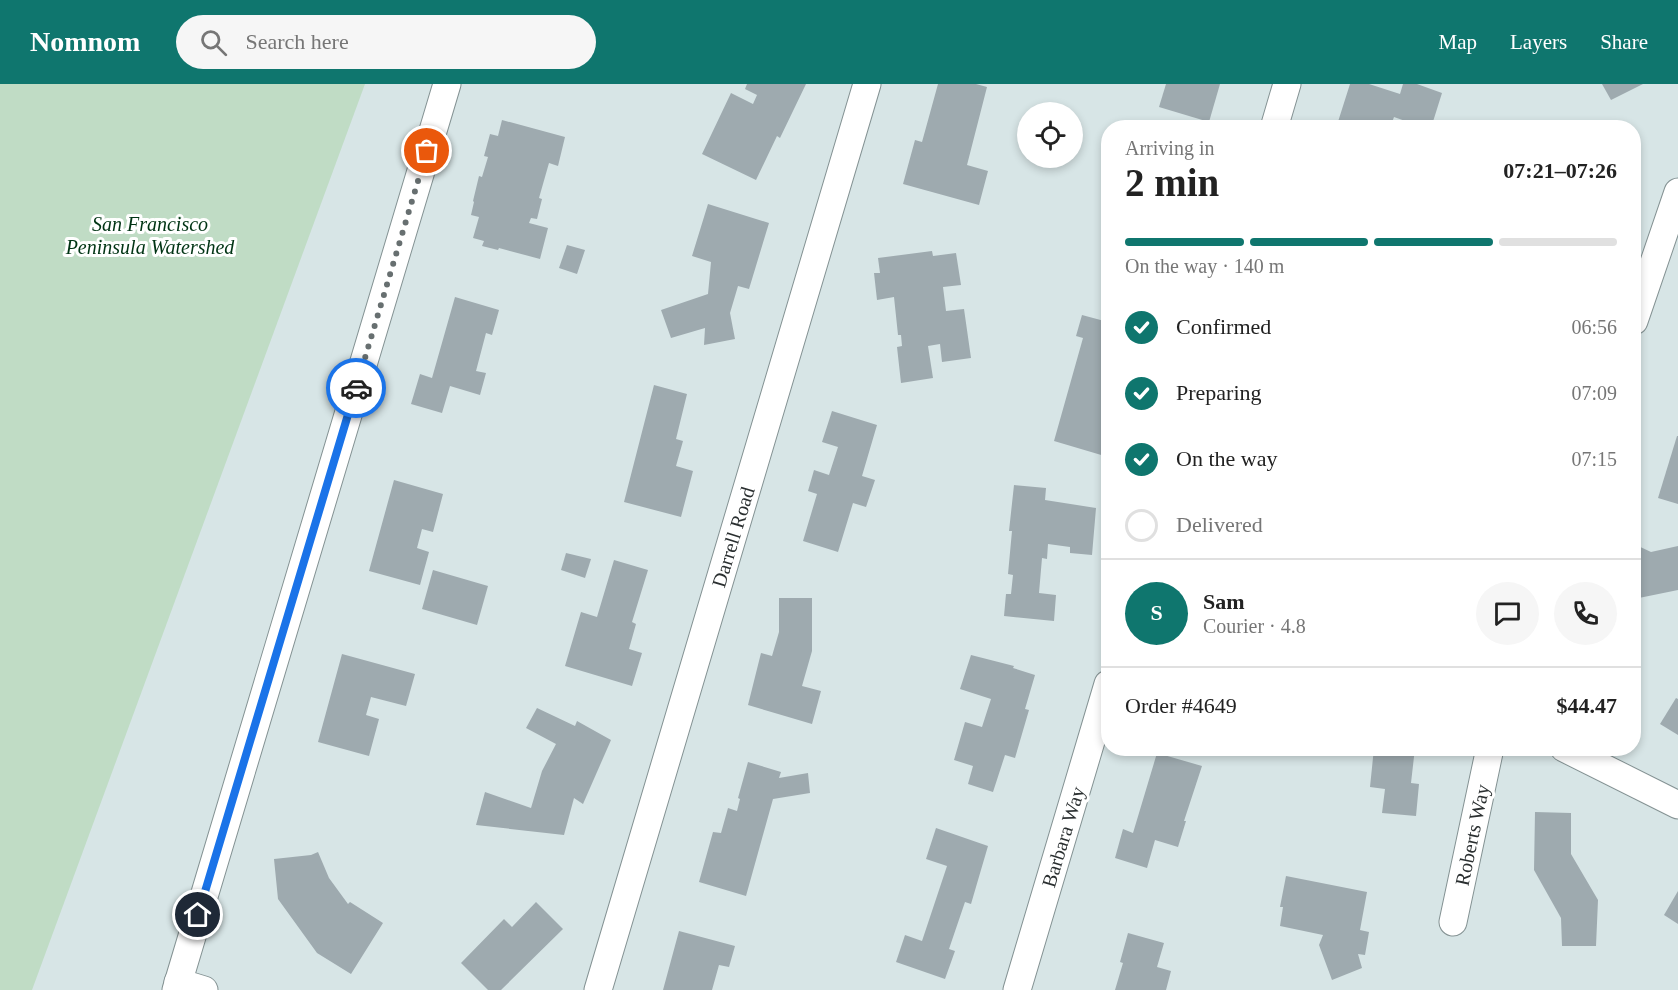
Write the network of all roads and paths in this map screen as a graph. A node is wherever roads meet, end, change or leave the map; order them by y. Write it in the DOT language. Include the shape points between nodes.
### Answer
graph roads {
  1 [pos="447,84"];
  2 [pos="867,84"];
  3 [pos="1287,84"];
  4 [pos="1276,120"];
  5 [pos="1678,192"];
  6 [pos="1641,300"];
  7 [pos="1101,708"];
  8 [pos="1488,756"];
  9 [pos="1580,756"];
  10 [pos="1678,805"];
  11 [pos="1453,922"];
  12 [pos="177,986"];
  13 [pos="204,990"];
  14 [pos="598,990"];
  15 [pos="1017,990"];
  1 -- 12 [label="street"];
  2 -- 14 [label="street, Darrell Road"];
  3 -- 4 [label="street"];
  5 -- 6 [label="street"];
  7 -- 15 [label="street, Barbara Way"];
  8 -- 11 [label="street, Roberts Way"];
  9 -- 10 [label="street"];
  12 -- 13 [label="street"];
}
